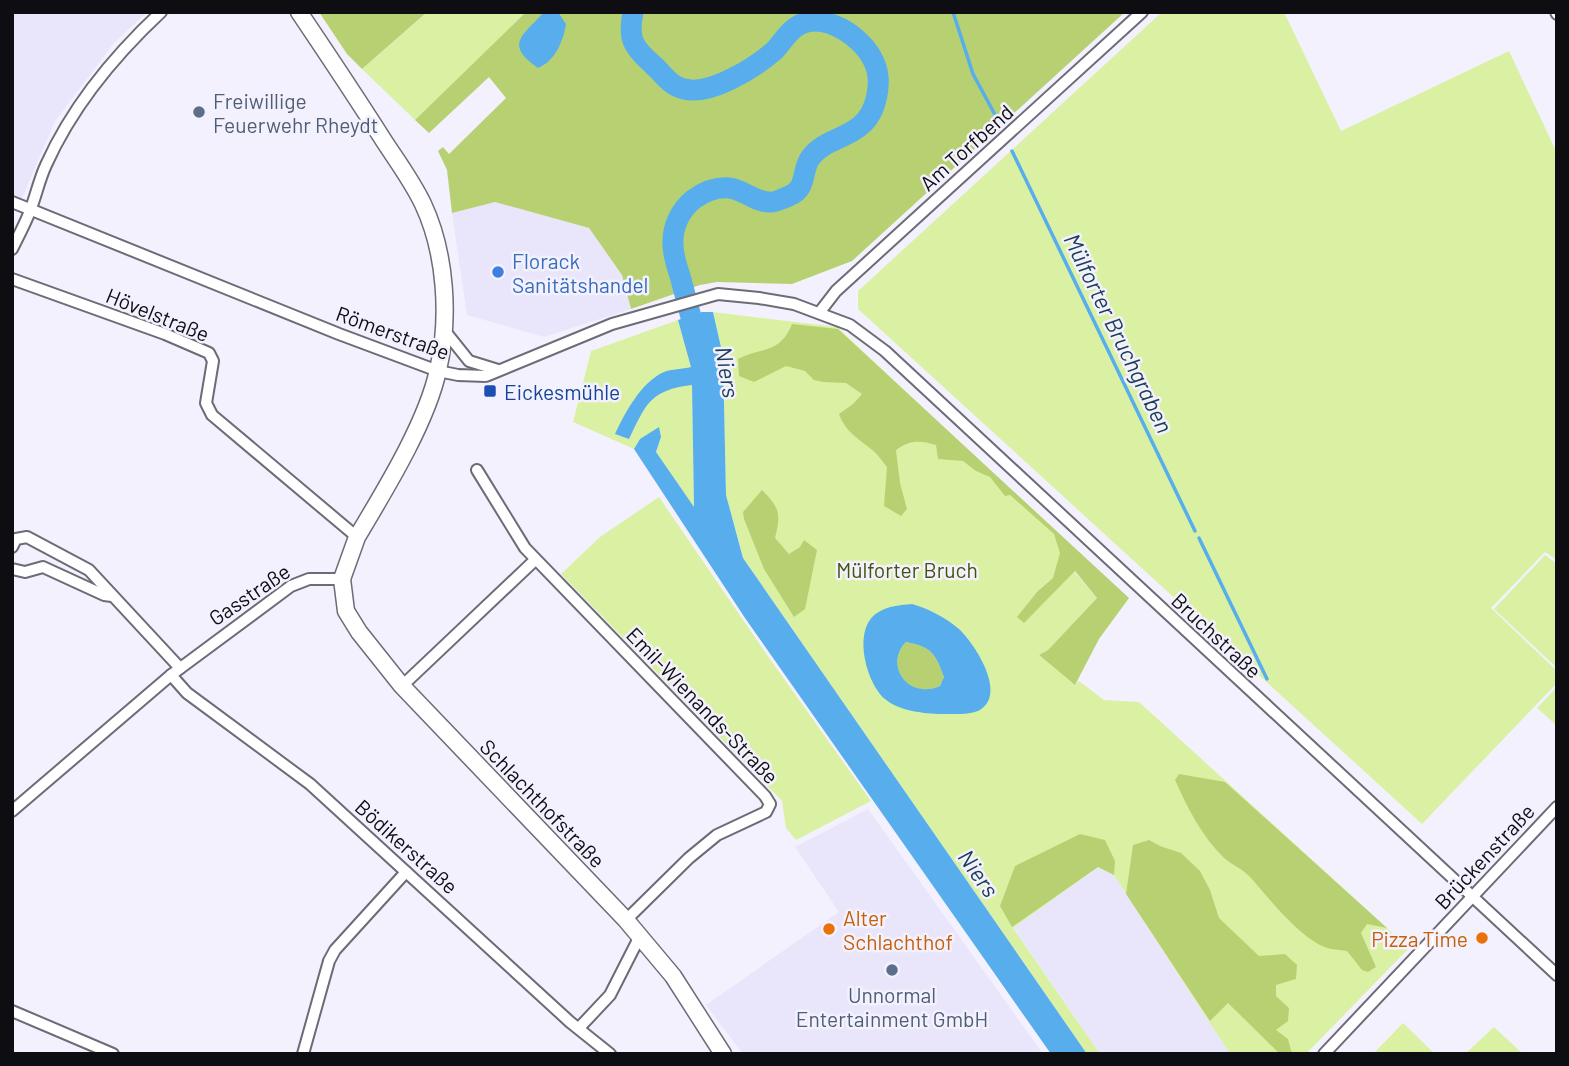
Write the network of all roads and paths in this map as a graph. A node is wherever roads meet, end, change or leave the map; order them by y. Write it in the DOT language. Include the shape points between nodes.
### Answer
graph roads {
  1 [pos="161,12"];
  2 [pos="299,12"];
  3 [pos="1142,12"];
  4 [pos="12,202"];
  5 [pos="31,209"];
  6 [pos="12,250"];
  7 [pos="12,279"];
  8 [pos="819,313"];
  9 [pos="850,326"];
  10 [pos="445,331"];
  11 [pos="501,371"];
  12 [pos="438,372"];
  13 [pos="477,470"];
  14 [pos="357,537"];
  15 [pos="12,547"];
  16 [pos="535,560"];
  17 [pos="12,569"];
  18 [pos="342,579"];
  19 [pos="112,596"];
  20 [pos="176,671"];
  21 [pos="402,686"];
  22 [pos="1557,807"];
  23 [pos="12,811"];
  24 [pos="406,872"];
  25 [pos="1473,898"];
  26 [pos="626,920"];
  27 [pos="640,936"];
  28 [pos="1557,975"];
  29 [pos="12,1011"];
  30 [pos="579,1028"];
  31 [pos="113,1054"];
  32 [pos="303,1054"];
  33 [pos="610,1054"];
  34 [pos="723,1054"];
  35 [pos="1324,1054"];
  1 -- 5 [label="street" via="132,39 62,132"];
  2 -- 10 [label="main road" via="423,204 436,242"];
  3 -- 8 [label="street, Am Torfbend" via="836,290"];
  4 -- 5 [label="street, Römerstraße"];
  5 -- 6 [label="street"];
  5 -- 12 [label="street, Römerstraße"];
  7 -- 14 [label="street, Hövelstraße" via="209,353 213,360 206,403 212,415"];
  8 -- 9 [label="street, Römerstraße"];
  8 -- 11 [label="street, Römerstraße" via="759,298 701,298 612,324"];
  9 -- 25 [label="street, Bruchstraße" via="885,351"];
  10 -- 11 [label="street" via="469,361"];
  10 -- 12 [label="main road"];
  11 -- 12 [label="street, Römerstraße" via="486,376"];
  12 -- 14 [label="main road" via="426,409"];
  13 -- 16 [label="street, Emil-Wienands-Straße"];
  14 -- 18 [label="main road"];
  15 -- 19 [label="street, Bödikerstraße" via="16,539 27,537 89,570"];
  16 -- 21 [label="street"];
  16 -- 26 [label="street, Emil-Wienands-Straße" via="770,804 766,812 717,835"];
  17 -- 19 [label="street" via="25,572 43,567"];
  18 -- 20 [label="street, Gasstraße" via="309,579 291,586"];
  18 -- 21 [label="main road, Schlachthofstraße" via="346,611"];
  19 -- 20 [label="street, Bödikerstraße"];
  20 -- 23 [label="street, Gasstraße"];
  20 -- 24 [label="street, Bödikerstraße" via="187,693 310,785"];
  21 -- 26 [label="main road, Schlachthofstraße"];
  22 -- 25 [label="street, Brückenstraße"];
  24 -- 30 [label="street, Bödikerstraße"];
  24 -- 32 [label="street" via="335,950"];
  25 -- 28 [label="street, Bruchstraße"];
  25 -- 35 [label="street, Brückenstraße"];
  26 -- 27 [label="main road, Schlachthofstraße"];
  27 -- 30 [label="street" via="610,995"];
  27 -- 34 [label="main road, Schlachthofstraße" via="673,975"];
  29 -- 31 [label="street"];
  30 -- 33 [label="street, Bödikerstraße"];
}
